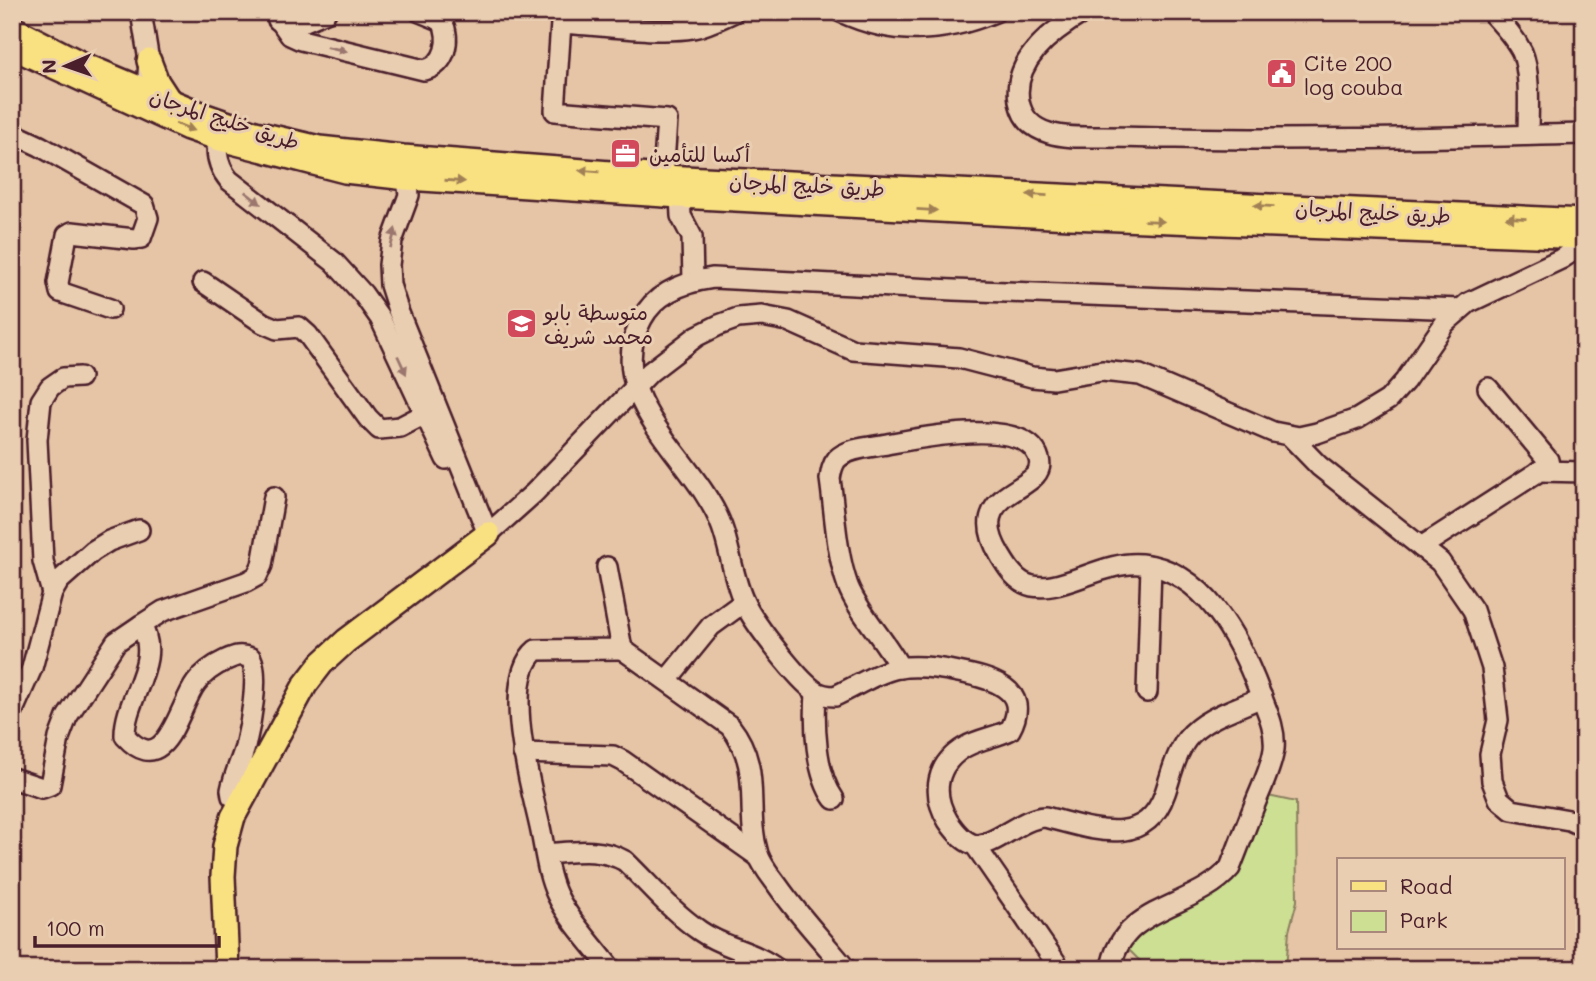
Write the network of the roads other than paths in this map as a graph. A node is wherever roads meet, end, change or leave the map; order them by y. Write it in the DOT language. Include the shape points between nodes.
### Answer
graph roads {
  1 [pos="141,12"];
  2 [pos="326,12"];
  3 [pos="420,12"];
  4 [pos="734,12"];
  5 [pos="841,12"];
  6 [pos="995,12"];
  7 [pos="1084,12"];
  8 [pos="1491,12"];
  9 [pos="276,16"];
  10 [pos="443,17"];
  11 [pos="12,28"];
  12 [pos="12,47"];
  13 [pos="149,61"];
  14 [pos="139,95"];
  15 [pos="170,102"];
  16 [pos="220,130"];
  17 [pos="12,133"];
  18 [pos="1584,134"];
  19 [pos="1528,135"];
  20 [pos="405,167"];
  21 [pos="663,177"];
  22 [pos="680,196"];
  23 [pos="1584,221"];
  24 [pos="1584,237"];
  25 [pos="1584,244"];
  26 [pos="693,281"];
  27 [pos="203,282"];
  28 [pos="390,285"];
  29 [pos="363,294"];
  30 [pos="110,309"];
  31 [pos="1460,309"];
  32 [pos="80,377"];
  33 [pos="636,385"];
  34 [pos="1488,388"];
  35 [pos="425,414"];
  36 [pos="1290,436"];
  37 [pos="1539,471"];
  38 [pos="1584,472"];
  39 [pos="469,486"];
  40 [pos="274,497"];
  41 [pos="139,530"];
  42 [pos="488,534"];
  43 [pos="1421,547"];
  44 [pos="1151,566"];
  45 [pos="607,567"];
  46 [pos="52,593"];
  47 [pos="744,602"];
  48 [pos="141,625"];
  49 [pos="622,649"];
  50 [pos="900,668"];
  51 [pos="667,680"];
  52 [pos="816,692"];
  53 [pos="1147,692"];
  54 [pos="1262,697"];
  55 [pos="12,712"];
  56 [pos="523,753"];
  57 [pos="12,778"];
  58 [pos="834,799"];
  59 [pos="241,802"];
  60 [pos="1584,827"];
  61 [pos="975,845"];
  62 [pos="546,854"];
  63 [pos="759,857"];
  64 [pos="1059,967"];
  65 [pos="227,969"];
  66 [pos="611,969"];
  67 [pos="777,969"];
  68 [pos="846,969"];
  69 [pos="1111,969"];
  1 -- 13 [label="street"];
  2 -- 9 [label="street" via="298,24"];
  3 -- 10 [label="street"];
  4 -- 21 [label="street" via="709,24 669,30 561,23 555,111 667,120"];
  5 -- 6 [label="street" via="877,27 918,30 977,20"];
  7 -- 19 [label="street" via="1036,49 1019,80 1020,109 1027,121 1052,134 1217,139"];
  8 -- 19 [label="street" via="1523,54"];
  9 -- 10 [label="street, one-way" via="290,35 301,40 424,70 441,61 446,40"];
  11 -- 14 [label="main road, طريق خليج المرجان"];
  12 -- 14 [label="main road, طريق خليج المرجان"];
  13 -- 14 [label="main road" via="140,74"];
  13 -- 15 [label="main road"];
  14 -- 15 [label="main road, طريق خليج المرجان"];
  14 -- 16 [label="main road, طريق خليج المرجان, one-way"];
  15 -- 16 [label="main road, طريق خليج المرجان"];
  16 -- 20 [label="main road, طريق خليج المرجان" via="345,171"];
  16 -- 29 [label="street, one-way" via="217,158 229,180 334,262"];
  17 -- 30 [label="street" via="144,205 148,218 141,238 67,235 60,292"];
  18 -- 19 [label="street"];
  21 -- 20 [label="main road, طريق خليج المرجان, one-way"];
  20 -- 22 [label="main road, طريق خليج المرجان, one-way"];
  28 -- 20 [label="street, one-way" via="395,229 409,195"];
  23 -- 21 [label="main road, طريق خليج المرجان, one-way"];
  22 -- 24 [label="main road, طريق خليج المرجان, one-way"];
  22 -- 26 [label="street" via="681,216 692,237"];
  25 -- 31 [label="street"];
  26 -- 31 [label="street" via="713,278"];
  26 -- 33 [label="street" via="674,288 643,316 632,349"];
  27 -- 35 [label="street" via="263,323 277,329 299,327 379,429 400,427"];
  28 -- 29 [label="street"];
  28 -- 39 [label="street"];
  29 -- 35 [label="street, one-way" via="380,318"];
  31 -- 36 [label="street" via="1397,391 1378,408 1317,433"];
  32 -- 46 [label="street" via="63,378 41,401 37,440 43,561"];
  33 -- 36 [label="street" via="697,336 726,322 762,316 803,325 861,352 959,358 1043,379 1102,371 1140,375"];
  33 -- 42 [label="street" via="534,493"];
  33 -- 47 [label="street" via="646,411 722,525"];
  34 -- 37 [label="street" via="1548,460 1549,465"];
  35 -- 39 [label="street" via="451,468"];
  36 -- 43 [label="street" via="1319,467"];
  37 -- 38 [label="street"];
  37 -- 43 [label="street"];
  39 -- 42 [label="street"];
  40 -- 48 [label="street" via="257,576 163,611"];
  41 -- 46 [label="street" via="93,551"];
  42 -- 59 [label="main road" via="322,663 305,685"];
  43 -- 60 [label="street" via="1440,562 1473,610 1492,668 1497,720 1490,754 1499,799 1512,810"];
  44 -- 50 [label="street" via="1116,564 1042,588 1023,582 1007,568 994,545 990,516 996,505 1036,477 1041,468 1032,446 1014,437 958,433 850,452 838,458 830,479 843,569 859,607"];
  44 -- 53 [label="street"];
  44 -- 54 [label="street" via="1182,579 1202,594 1229,627"];
  45 -- 49 [label="street"];
  46 -- 55 [label="street" via="32,668"];
  47 -- 51 [label="street" via="711,626"];
  47 -- 52 [label="street" via="752,618"];
  48 -- 57 [label="street" via="116,642 67,717 50,785 42,788"];
  48 -- 59 [label="street" via="150,648 125,721 125,736 135,747 148,750 162,745 194,685 210,668 236,655 251,658 255,666 252,705 230,790"];
  49 -- 51 [label="street"];
  49 -- 56 [label="street" via="547,649 528,657 520,695"];
  50 -- 52 [label="street" via="835,696"];
  50 -- 61 [label="street" via="945,669 991,679 1014,698 1016,720 1010,730 955,754 938,783 937,796 950,823"];
  51 -- 63 [label="street" via="740,738 749,757"];
  52 -- 58 [label="street" via="822,777"];
  54 -- 61 [label="street" via="1202,726 1188,738 1161,805 1145,823 1117,832 1034,818"];
  54 -- 69 [label="street" via="1274,750 1230,868 1207,888 1143,918 1128,930"];
  56 -- 62 [label="street"];
  56 -- 63 [label="street" via="613,756"];
  59 -- 65 [label="main road" via="225,846"];
  61 -- 64 [label="street"];
  62 -- 66 [label="street" via="557,895"];
  62 -- 67 [label="street" via="599,850 613,854 700,931"];
  63 -- 68 [label="street" via="798,914"];
}
